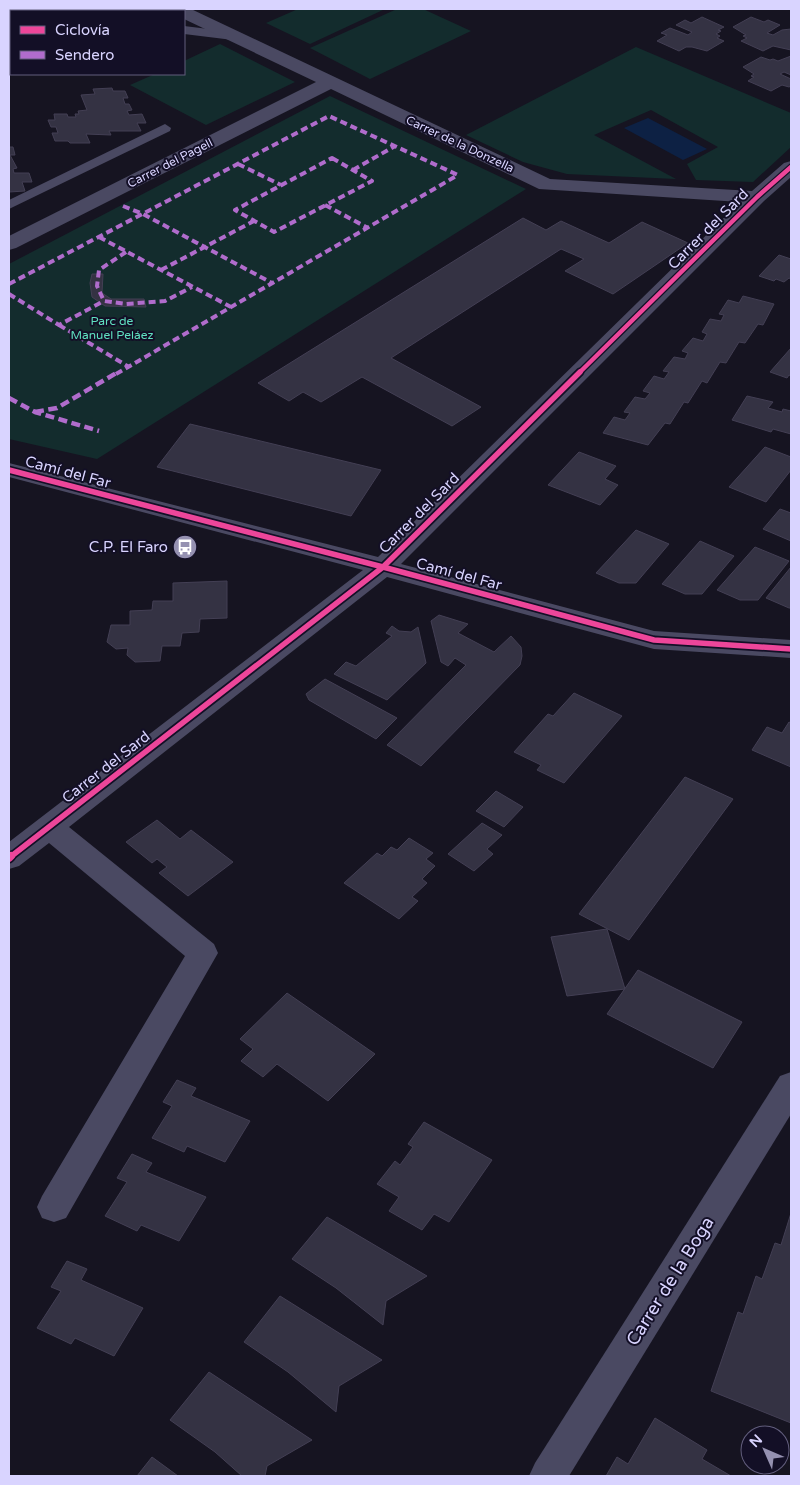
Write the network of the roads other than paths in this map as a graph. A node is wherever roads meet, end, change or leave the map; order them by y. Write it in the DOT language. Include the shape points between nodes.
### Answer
graph roads {
  1 [pos="185,13"];
  2 [pos="185,30"];
  3 [pos="233,36"];
  4 [pos="330,82"];
  5 [pos="165,128"];
  6 [pos="791,167"];
  7 [pos="757,197"];
  8 [pos="9,205"];
  9 [pos="9,244"];
  10 [pos="9,470"];
  11 [pos="383,567"];
  12 [pos="791,649"];
  13 [pos="49,827"];
  14 [pos="9,858"];
  15 [pos="791,1086"];
  16 [pos="54,1208"];
  17 [pos="548,1476"];
  1 -- 3 [label="street, Carrer de la Donzella"];
  2 -- 3 [label="lane"];
  3 -- 4 [label="street, Carrer de la Donzella"];
  4 -- 7 [label="street, Carrer de la Donzella" via="546,184"];
  4 -- 9 [label="street, Carrer del Pagell"];
  5 -- 8 [label="lane"];
  6 -- 7 [label="street, Carrer del Sard"];
  7 -- 11 [label="street, Carrer del Sard"];
  10 -- 11 [label="street, Camí del Far"];
  11 -- 12 [label="street, Camí del Far" via="654,640"];
  11 -- 13 [label="street, Carrer del Sard"];
  13 -- 14 [label="street, Carrer del Sard"];
  13 -- 16 [label="street" via="203,953"];
  15 -- 17 [label="street, Carrer de la Boga"];
}
